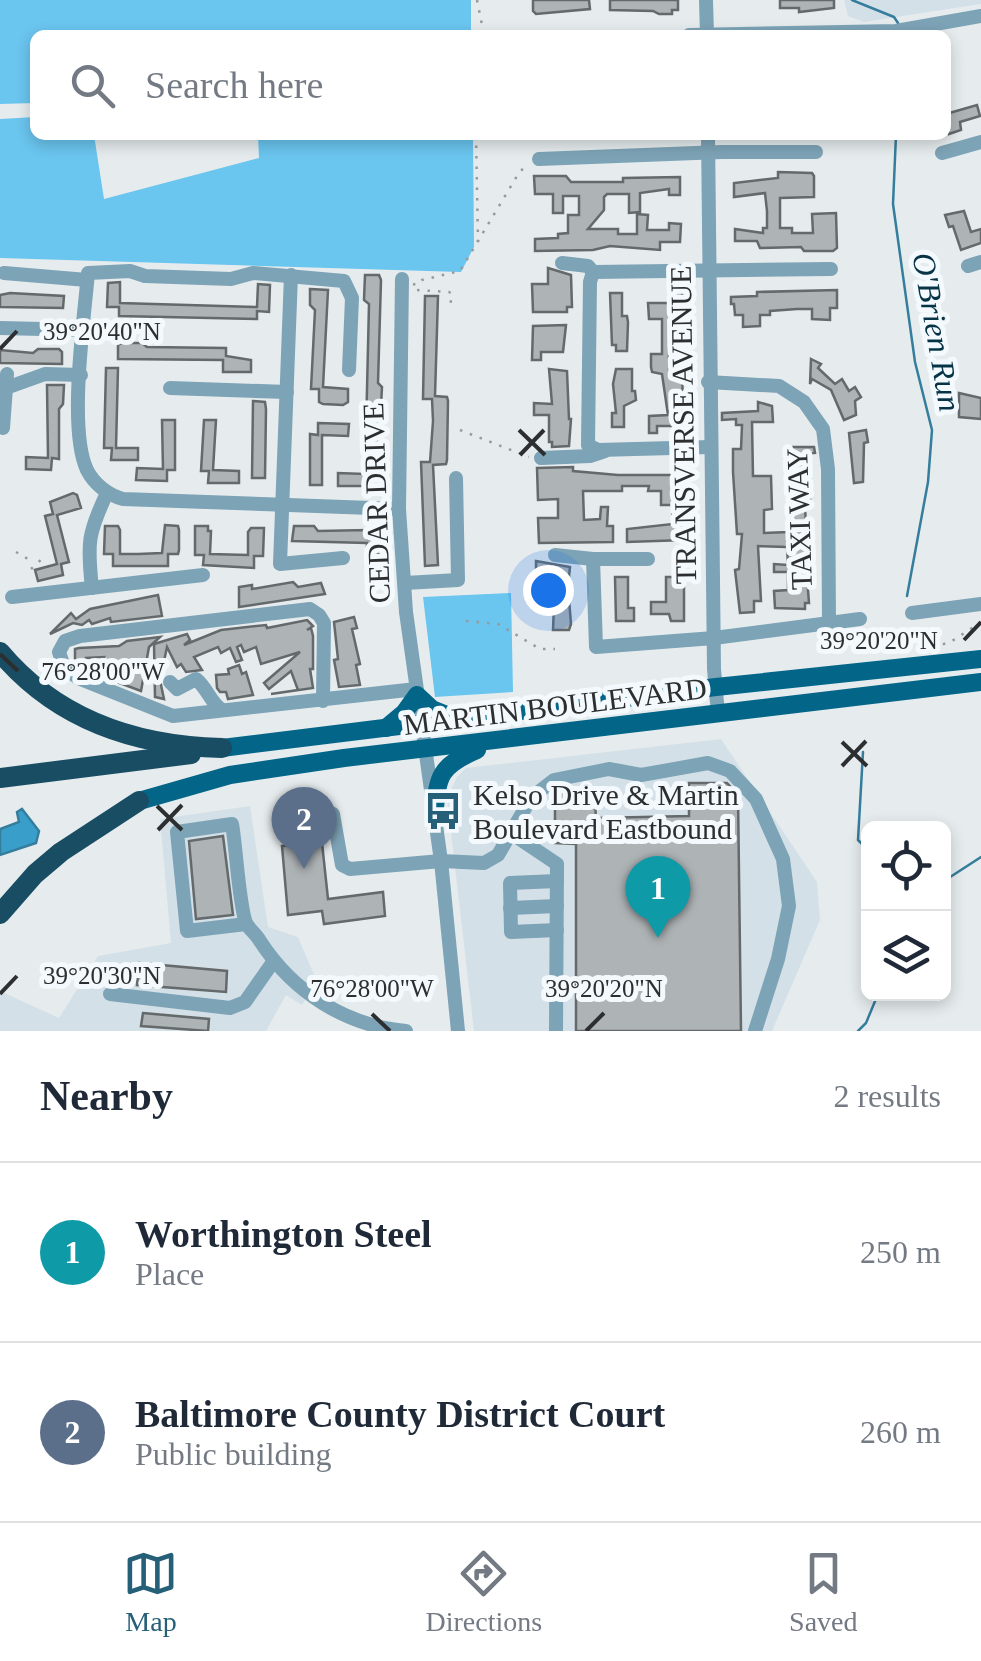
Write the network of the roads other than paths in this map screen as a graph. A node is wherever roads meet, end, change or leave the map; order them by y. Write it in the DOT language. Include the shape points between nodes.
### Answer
graph roads {
  1 [pos="706,0"];
  2 [pos="981,16"];
  3 [pos="707,30"];
  4 [pos="902,30"];
  5 [pos="708,140"];
  6 [pos="981,142"];
  7 [pos="816,152"];
  8 [pos="942,153"];
  9 [pos="708,154"];
  10 [pos="538,159"];
  11 [pos="562,263"];
  12 [pos="707,268"];
  13 [pos="831,269"];
  14 [pos="593,272"];
  15 [pos="4,273"];
  16 [pos="291,275"];
  17 [pos="87,277"];
  18 [pos="402,279"];
  19 [pos="0,328"];
  20 [pos="84,330"];
  21 [pos="349,370"];
  22 [pos="81,375"];
  23 [pos="708,382"];
  24 [pos="170,388"];
  25 [pos="287,392"];
  26 [pos="3,428"];
  27 [pos="710,447"];
  28 [pos="607,450"];
  29 [pos="542,458"];
  30 [pos="456,478"];
  31 [pos="108,493"];
  32 [pos="284,504"];
  33 [pos="400,509"];
  34 [pos="556,556"];
  35 [pos="342,558"];
  36 [pos="593,559"];
  37 [pos="648,559"];
  38 [pos="202,575"];
  39 [pos="405,583"];
  40 [pos="92,588"];
  41 [pos="12,597"];
  42 [pos="981,604"];
  43 [pos="912,613"];
  44 [pos="860,620"];
  45 [pos="829,622"];
  46 [pos="714,638"];
  47 [pos="0,652"];
  48 [pos="981,659"];
  49 [pos="170,682"];
  50 [pos="981,682"];
  51 [pos="716,687"];
  52 [pos="417,692"];
  53 [pos="323,701"];
  54 [pos="222,710"];
  55 [pos="718,714"];
  56 [pos="465,718"];
  57 [pos="420,724"];
  58 [pos="385,728"];
  59 [pos="498,741"];
  60 [pos="222,748"];
  61 [pos="424,749"];
  62 [pos="0,778"];
  63 [pos="138,801"];
  64 [pos="333,814"];
  65 [pos="434,818"];
  66 [pos="511,833"];
  67 [pos="441,861"];
  68 [pos="557,881"];
  69 [pos="0,886"];
  70 [pos="557,906"];
  71 [pos="510,908"];
  72 [pos="0,914"];
  73 [pos="246,924"];
  74 [pos="557,930"];
  75 [pos="273,962"];
  76 [pos="110,994"];
  77 [pos="406,1031"];
  78 [pos="446,1031"];
  79 [pos="458,1031"];
  80 [pos="556,1031"];
  81 [pos="756,1031"];
  1 -- 3 [label="street"];
  2 -- 4 [label="street"];
  5 -- 9 [label="street, TRANSVERSE AVENUE"];
  6 -- 8 [label="street"];
  7 -- 9 [label="street"];
  9 -- 10 [label="street"];
  9 -- 12 [label="street, TRANSVERSE AVENUE"];
  11 -- 14 [label="street"];
  12 -- 13 [label="street"];
  12 -- 14 [label="street"];
  12 -- 23 [label="street, TRANSVERSE AVENUE"];
  14 -- 28 [label="street" via="588,445"];
  15 -- 17 [label="street"];
  16 -- 17 [label="street" via="231,279 130,271"];
  16 -- 21 [label="street" via="334,278 350,288"];
  16 -- 25 [label="street"];
  17 -- 20 [label="street"];
  18 -- 33 [label="street, CEDAR DRIVE"];
  19 -- 20 [label="street"];
  20 -- 22 [label="street"];
  22 -- 26 [label="street" via="6,381"];
  22 -- 31 [label="street" via="81,453 91,478"];
  23 -- 27 [label="street, TRANSVERSE AVENUE"];
  23 -- 45 [label="street, TAXI WAY" via="779,386 804,402 823,429"];
  24 -- 25 [label="street"];
  25 -- 32 [label="street"];
  27 -- 28 [label="street"];
  27 -- 46 [label="street, TRANSVERSE AVENUE"];
  28 -- 29 [label="street"];
  30 -- 39 [label="street" via="458,580"];
  31 -- 32 [label="street" via="138,501"];
  31 -- 40 [label="street" via="90,528"];
  32 -- 33 [label="street"];
  32 -- 35 [label="street" via="280,564"];
  33 -- 39 [label="street, CEDAR DRIVE"];
  34 -- 36 [label="street"];
  36 -- 37 [label="street"];
  36 -- 46 [label="street" via="596,647"];
  38 -- 40 [label="street"];
  39 -- 52 [label="street, CEDAR DRIVE"];
  40 -- 41 [label="street"];
  42 -- 43 [label="street"];
  44 -- 45 [label="street"];
  45 -- 46 [label="street"];
  46 -- 51 [label="street, TRANSVERSE AVENUE"];
  47 -- 60 [label="highway" via="34,687 81,717 150,742"];
  48 -- 51 [label="main road, MARTIN BOULEVARD"];
  49 -- 54 [label="street" via="177,689 196,679"];
  50 -- 55 [label="main road, MARTIN BOULEVARD"];
  51 -- 55 [label="street, TRANSVERSE AVENUE"];
  51 -- 56 [label="main road, MARTIN BOULEVARD"];
  52 -- 53 [label="street"];
  52 -- 56 [label="main road" via="432,709"];
  52 -- 57 [label="street, CEDAR DRIVE"];
  52 -- 58 [label="main road"];
  53 -- 54 [label="street"];
  53 -- 54 [label="street" via="324,624 310,610 77,637 59,652 69,672 163,714"];
  55 -- 59 [label="main road, MARTIN BOULEVARD"];
  56 -- 57 [label="main road, MARTIN BOULEVARD"];
  57 -- 58 [label="main road, MARTIN BOULEVARD"];
  57 -- 61 [label="street, CEDAR DRIVE"];
  58 -- 60 [label="main road, MARTIN BOULEVARD"];
  59 -- 61 [label="main road, MARTIN BOULEVARD"];
  59 -- 65 [label="main road" via="444,768"];
  60 -- 62 [label="highway"];
  61 -- 63 [label="main road, MARTIN BOULEVARD" via="230,775"];
  61 -- 65 [label="street, CEDAR DRIVE"];
  63 -- 69 [label="highway" via="88,825"];
  63 -- 72 [label="highway" via="61,852"];
  64 -- 67 [label="street" via="339,856 350,869"];
  65 -- 67 [label="street, CEDAR DRIVE"];
  66 -- 67 [label="street" via="498,856 484,863"];
  66 -- 68 [label="street" via="558,864"];
  66 -- 81 [label="street" via="531,798 554,780 610,770 655,774 708,763 730,771 756,799 783,858 789,906"];
  67 -- 79 [label="street, CEDAR DRIVE"];
  68 -- 70 [label="street"];
  68 -- 71 [label="street" via="510,883"];
  70 -- 71 [label="street"];
  70 -- 74 [label="street"];
  71 -- 74 [label="street" via="511,932"];
  73 -- 73 [label="street" via="232,824 177,832 187,932"];
  73 -- 75 [label="street"];
  74 -- 80 [label="street"];
  75 -- 76 [label="street" via="245,1002 230,1008"];
  75 -- 77 [label="street" via="340,1014"];
  78 -- 79 [label="street"];
}
